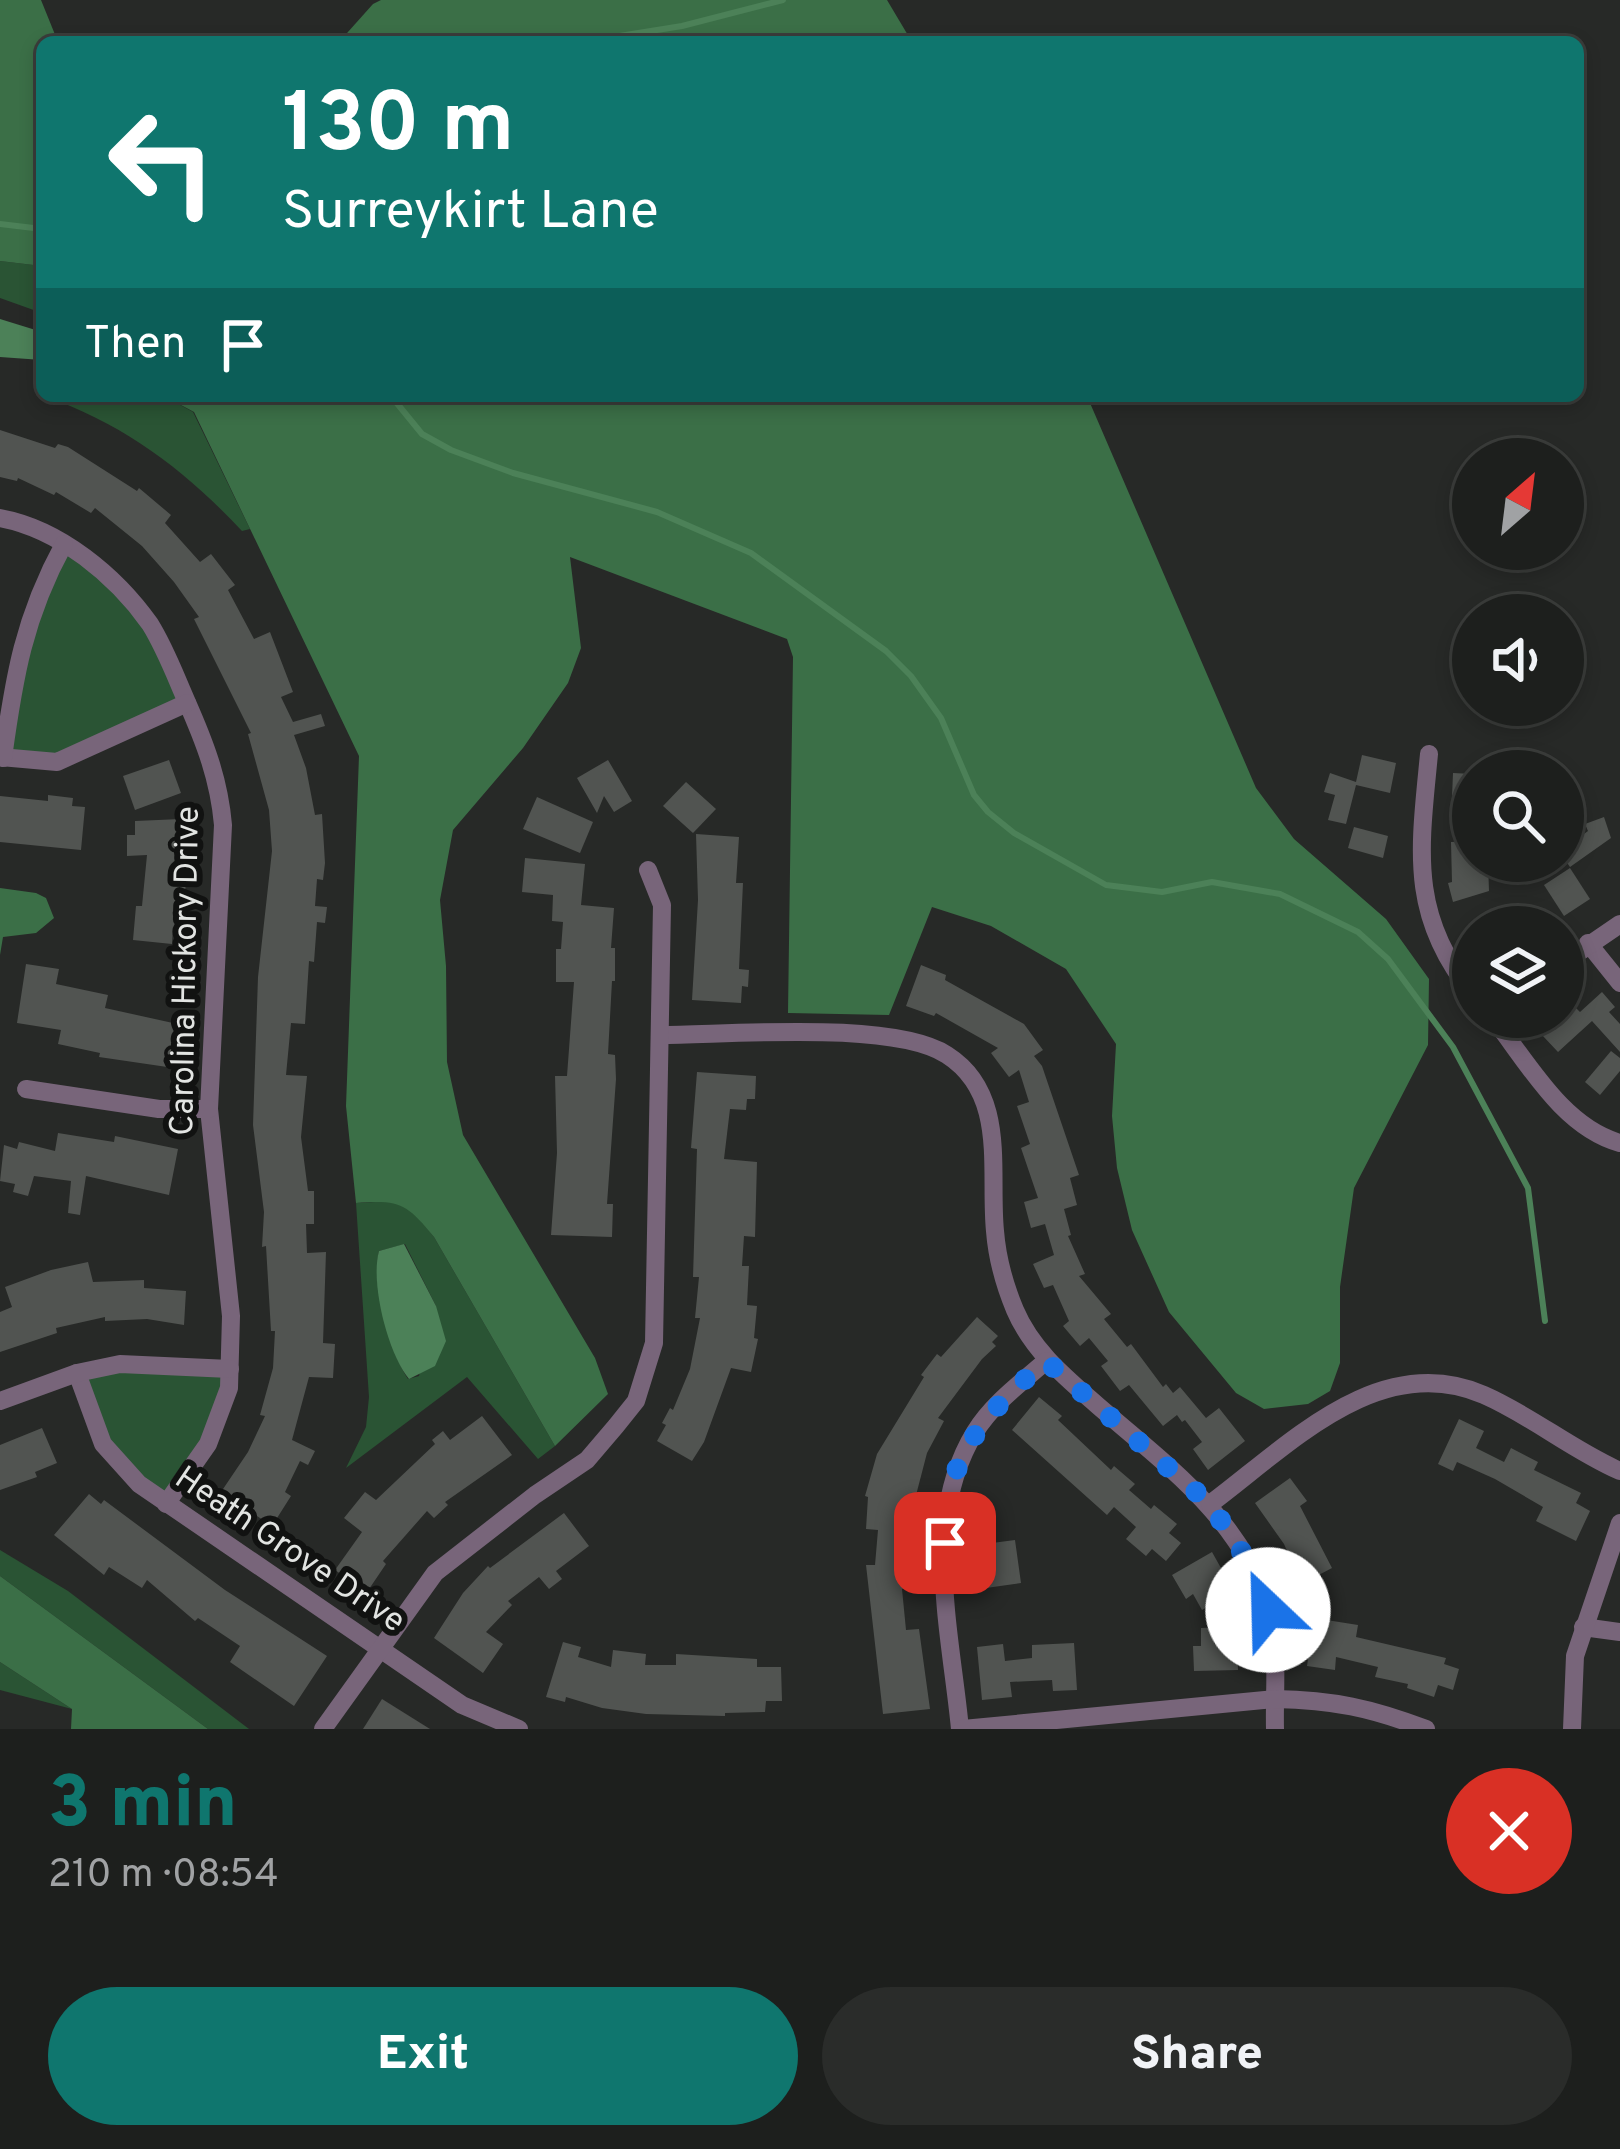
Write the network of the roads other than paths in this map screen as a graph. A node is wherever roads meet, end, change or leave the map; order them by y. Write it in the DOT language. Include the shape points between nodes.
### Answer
graph roads {
  1 [pos="0,518"];
  2 [pos="64,544"];
  3 [pos="187,703"];
  4 [pos="1429,754"];
  5 [pos="2,757"];
  6 [pos="648,870"];
  7 [pos="1620,924"];
  8 [pos="1588,943"];
  9 [pos="1584,946"];
  10 [pos="1452,962"];
  11 [pos="1620,983"];
  12 [pos="660,1035"];
  13 [pos="1510,1038"];
  14 [pos="26,1089"];
  15 [pos="209,1109"];
  16 [pos="1620,1144"];
  17 [pos="1046,1361"];
  18 [pos="230,1369"];
  19 [pos="77,1373"];
  20 [pos="0,1402"];
  21 [pos="1620,1471"];
  22 [pos="166,1504"];
  23 [pos="1210,1504"];
  24 [pos="1620,1523"];
  25 [pos="1583,1627"];
  26 [pos="1620,1632"];
  27 [pos="380,1649"];
  28 [pos="1275,1699"];
  29 [pos="323,1729"];
  30 [pos="518,1729"];
  31 [pos="962,1729"];
  32 [pos="1275,1729"];
  33 [pos="1426,1729"];
  34 [pos="1571,1729"];
  1 -- 2 [label="street, Carolina Hickory Drive"];
  2 -- 3 [label="street, Carolina Hickory Drive" via="111,579 152,627"];
  2 -- 5 [label="street" via="21,644"];
  3 -- 5 [label="street" via="74,757 48,764"];
  3 -- 15 [label="street, Carolina Hickory Drive" via="219,781 224,825"];
  4 -- 10 [label="street" via="1422,887 1432,931"];
  6 -- 12 [label="street" via="662,905"];
  7 -- 8 [label="street"];
  8 -- 9 [label="street"];
  8 -- 11 [label="street"];
  12 -- 17 [label="street" via="864,1034 949,1056 982,1096 992,1124 1001,1268"];
  12 -- 27 [label="street" via="654,1343 636,1401 586,1460 435,1573"];
  13 -- 16 [label="street" via="1565,1108"];
  14 -- 15 [label="street"];
  15 -- 18 [label="street, Carolina Hickory Drive"];
  17 -- 23 [label="street"];
  17 -- 31 [label="street" via="976,1429 944,1513"];
  18 -- 19 [label="street" via="120,1364"];
  18 -- 22 [label="street, Carolina Hickory Drive" via="208,1444"];
  19 -- 20 [label="street"];
  19 -- 22 [label="street, Heath Grove Drive" via="103,1444"];
  21 -- 23 [label="street" via="1513,1408 1433,1382 1380,1388 1340,1407"];
  22 -- 27 [label="street, Heath Grove Drive"];
  23 -- 28 [label="street" via="1268,1610"];
  24 -- 25 [label="street"];
  25 -- 26 [label="street"];
  25 -- 34 [label="street"];
  27 -- 29 [label="street"];
  27 -- 30 [label="street, Heath Grove Drive" via="462,1705"];
  28 -- 31 [label="street"];
  28 -- 32 [label="street"];
  28 -- 33 [label="street" via="1370,1707"];
}
